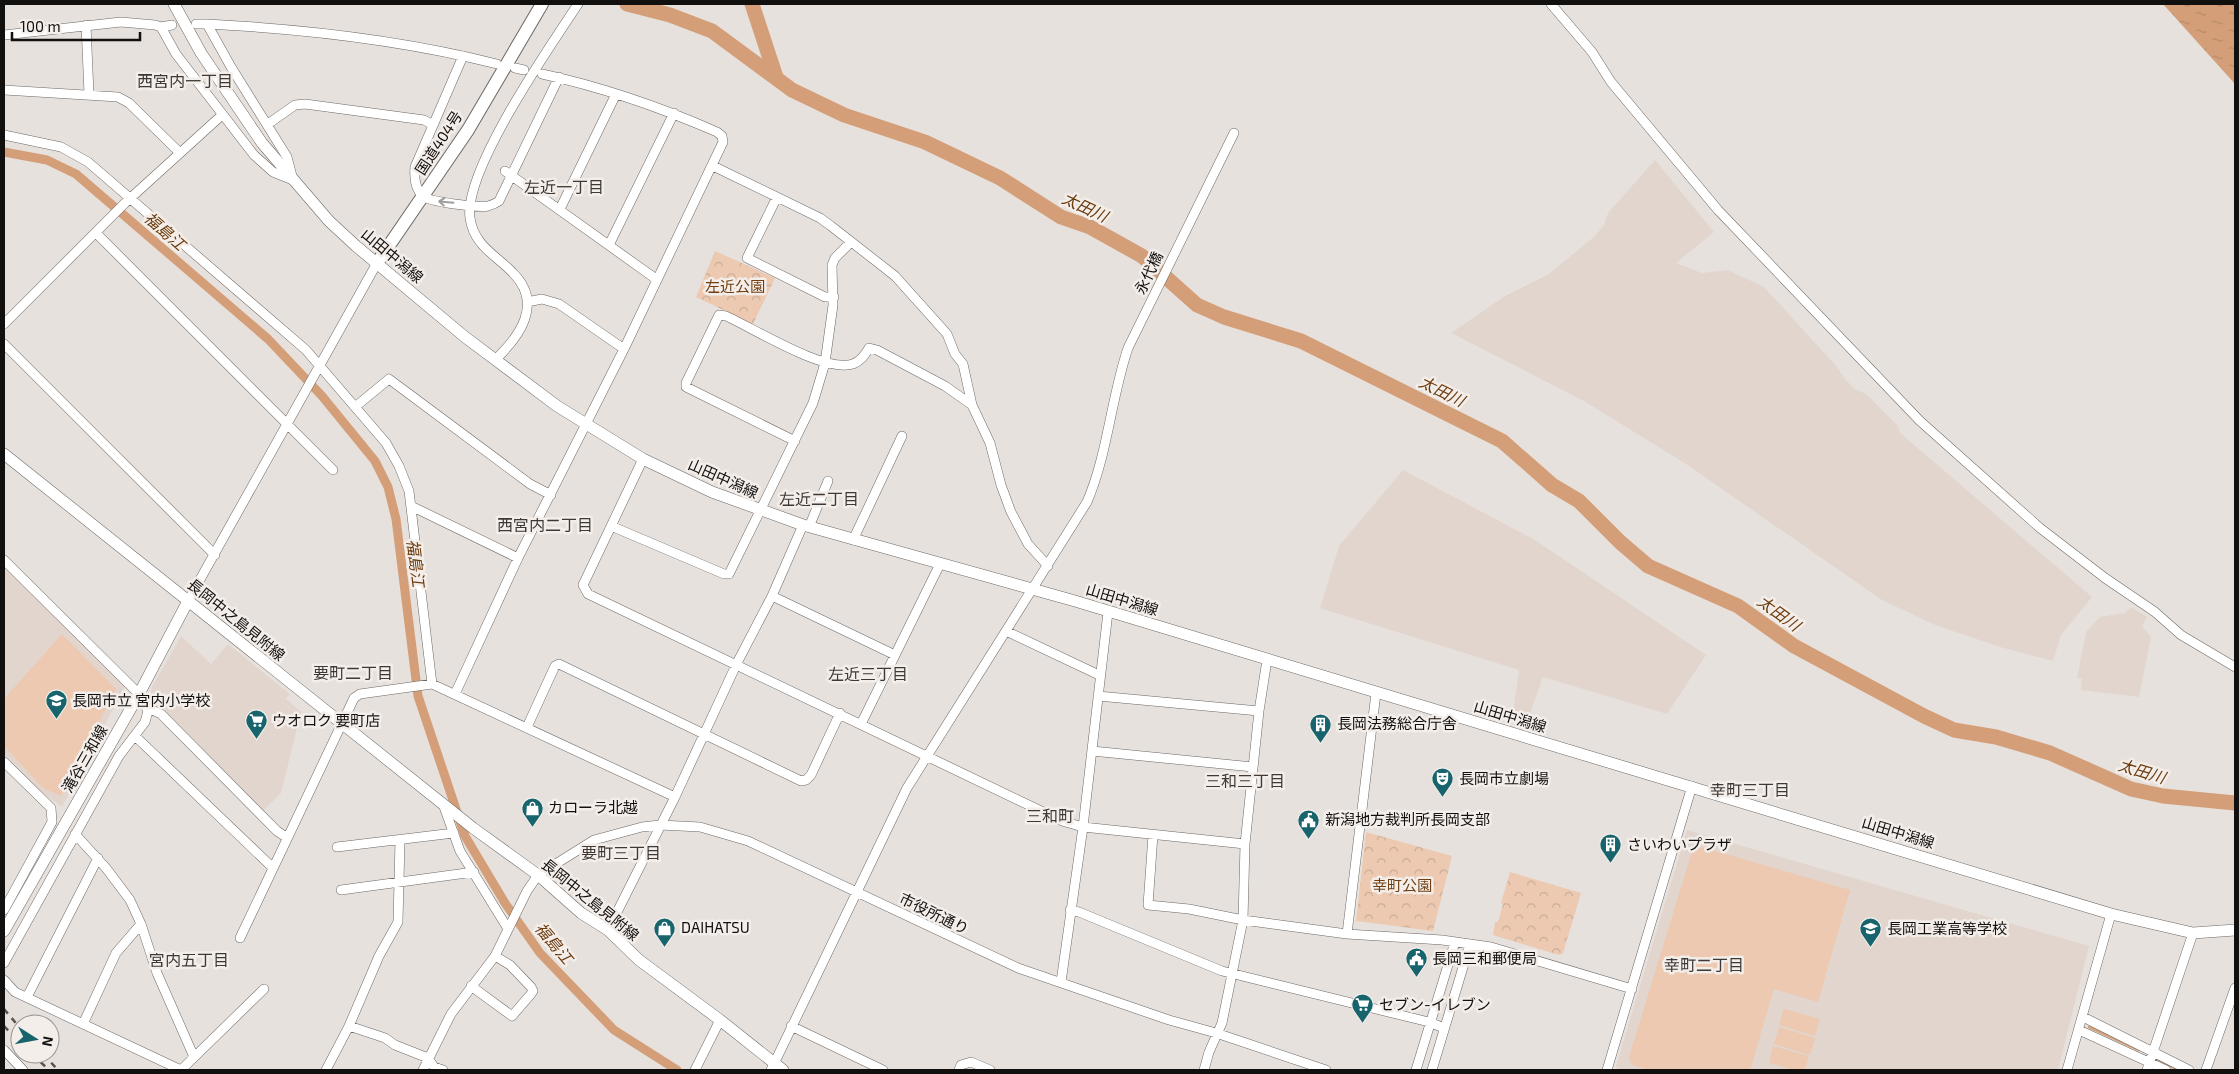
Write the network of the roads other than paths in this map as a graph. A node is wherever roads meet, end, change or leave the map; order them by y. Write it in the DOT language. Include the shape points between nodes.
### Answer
graph roads {
  1 [pos="174,4"];
  2 [pos="542,4"];
  3 [pos="578,4"];
  4 [pos="1551,4"];
  5 [pos="196,24"];
  6 [pos="207,24"];
  7 [pos="172,25"];
  8 [pos="86,26"];
  9 [pos="160,28"];
  10 [pos="4,35"];
  11 [pos="463,56"];
  12 [pos="497,64"];
  13 [pos="542,74"];
  14 [pos="559,77"];
  15 [pos="4,90"];
  16 [pos="89,94"];
  17 [pos="616,94"];
  18 [pos="674,113"];
  19 [pos="222,115"];
  20 [pos="268,124"];
  21 [pos="432,125"];
  22 [pos="1234,134"];
  23 [pos="4,135"];
  24 [pos="179,152"];
  25 [pos="713,166"];
  26 [pos="509,174"];
  27 [pos="293,180"];
  28 [pos="423,197"];
  29 [pos="777,197"];
  30 [pos="127,201"];
  31 [pos="470,205"];
  32 [pos="560,209"];
  33 [pos="96,233"];
  34 [pos="851,242"];
  35 [pos="609,245"];
  36 [pos="377,263"];
  37 [pos="656,280"];
  38 [pos="834,297"];
  39 [pos="527,302"];
  40 [pos="4,324"];
  41 [pos="4,344"];
  42 [pos="624,349"];
  43 [pos="495,360"];
  44 [pos="824,363"];
  45 [pos="318,367"];
  46 [pos="972,405"];
  47 [pos="355,407"];
  48 [pos="287,424"];
  49 [pos="586,426"];
  50 [pos="902,436"];
  51 [pos="795,441"];
  52 [pos="4,454"];
  53 [pos="643,459"];
  54 [pos="333,470"];
  55 [pos="828,482"];
  56 [pos="551,495"];
  57 [pos="411,506"];
  58 [pos="760,512"];
  59 [pos="611,526"];
  60 [pos="806,526"];
  61 [pos="853,540"];
  62 [pos="215,555"];
  63 [pos="518,558"];
  64 [pos="4,560"];
  65 [pos="940,564"];
  66 [pos="1048,566"];
  67 [pos="1032,589"];
  68 [pos="772,596"];
  69 [pos="188,601"];
  70 [pos="1108,612"];
  71 [pos="1006,631"];
  72 [pos="895,655"];
  73 [pos="1267,660"];
  74 [pos="737,663"];
  75 [pos="2235,667"];
  76 [pos="1099,675"];
  77 [pos="429,685"];
  78 [pos="1376,693"];
  79 [pos="139,694"];
  80 [pos="455,694"];
  81 [pos="1098,696"];
  82 [pos="148,708"];
  83 [pos="1259,711"];
  84 [pos="840,714"];
  85 [pos="342,723"];
  86 [pos="862,724"];
  87 [pos="527,727"];
  88 [pos="705,734"];
  89 [pos="135,736"];
  90 [pos="1092,751"];
  91 [pos="927,757"];
  92 [pos="5,767"];
  93 [pos="1253,767"];
  94 [pos="1692,786"];
  95 [pos="675,797"];
  96 [pos="446,806"];
  97 [pos="660,825"];
  98 [pos="1083,827"];
  99 [pos="454,833"];
  100 [pos="75,834"];
  101 [pos="1153,835"];
  102 [pos="286,837"];
  103 [pos="400,840"];
  104 [pos="1245,844"];
  105 [pos="337,847"];
  106 [pos="98,858"];
  107 [pos="272,867"];
  108 [pos="474,872"];
  109 [pos="538,875"];
  110 [pos="400,884"];
  111 [pos="341,890"];
  112 [pos="857,891"];
  113 [pos="4,910"];
  114 [pos="1070,910"];
  115 [pos="2112,914"];
  116 [pos="1243,920"];
  117 [pos="141,924"];
  118 [pos="510,927"];
  119 [pos="608,930"];
  120 [pos="2235,930"];
  121 [pos="4,931"];
  122 [pos="2193,933"];
  123 [pos="1347,934"];
  124 [pos="240,938"];
  125 [pos="1455,942"];
  126 [pos="1470,944"];
  127 [pos="495,956"];
  128 [pos="4,963"];
  129 [pos="1232,974"];
  130 [pos="4,980"];
  131 [pos="1061,982"];
  132 [pos="472,986"];
  133 [pos="2235,988"];
  134 [pos="264,989"];
  135 [pos="1632,989"];
  136 [pos="27,997"];
  137 [pos="2083,1017"];
  138 [pos="720,1020"];
  139 [pos="1429,1022"];
  140 [pos="83,1024"];
  141 [pos="350,1026"];
  142 [pos="791,1026"];
  143 [pos="1444,1028"];
  144 [pos="2079,1030"];
  145 [pos="1216,1033"];
  146 [pos="4,1050"];
  147 [pos="2153,1052"];
  148 [pos="194,1057"];
  149 [pos="428,1058"];
  150 [pos="2148,1066"];
  151 [pos="18,1068"];
  152 [pos="167,1068"];
  153 [pos="776,1068"];
  154 [pos="181,1070"];
  155 [pos="326,1070"];
  156 [pos="423,1070"];
  157 [pos="443,1070"];
  158 [pos="695,1070"];
  159 [pos="883,1070"];
  160 [pos="959,1070"];
  161 [pos="990,1070"];
  162 [pos="1204,1070"];
  163 [pos="1326,1070"];
  164 [pos="1416,1070"];
  165 [pos="1432,1070"];
  166 [pos="1607,1070"];
  167 [pos="2067,1070"];
  168 [pos="2166,1070"];
  169 [pos="2189,1070"];
  170 [pos="2206,1070"];
  1 -- 27 [label="main road, 山田中潟線" via="237,109"];
  2 -- 28 [label="highway, 国道404号" via="468,130"];
  3 -- 31 [label="street" via="497,135"];
  4 -- 75 [label="street" via="1592,52 1611,82 1718,210 1920,421 2040,528 2155,612 2181,635"];
  5 -- 6 [label="street"];
  6 -- 11 [label="street" via="323,33"];
  6 -- 20 [label="street"];
  7 -- 9 [label="street"];
  8 -- 9 [label="street" via="121,22 148,23"];
  8 -- 10 [label="street"];
  8 -- 16 [label="street"];
  9 -- 19 [label="street"];
  11 -- 12 [label="street"];
  11 -- 21 [label="street"];
  13 -- 14 [label="street"];
  14 -- 17 [label="street"];
  14 -- 26 [label="street"];
  15 -- 16 [label="street"];
  16 -- 24 [label="street" via="123,99"];
  17 -- 18 [label="street"];
  17 -- 32 [label="street"];
  18 -- 25 [label="street" via="722,136 724,142"];
  18 -- 35 [label="street"];
  19 -- 24 [label="street"];
  19 -- 27 [label="street" via="273,172"];
  20 -- 21 [label="street" via="295,106 305,104 424,120"];
  20 -- 27 [label="street" via="287,157"];
  21 -- 28 [label="street" via="415,168 414,177"];
  22 -- 66 [label="street, 永代橋" via="1137,327 1118,377 1095,484 1088,502"];
  23 -- 30 [label="street" via="70,151 88,162"];
  24 -- 30 [label="street"];
  25 -- 29 [label="street"];
  25 -- 37 [label="street"];
  26 -- 31 [label="street" via="499,201 486,207"];
  26 -- 32 [label="street"];
  27 -- 36 [label="main road, 山田中潟線" via="329,222"];
  31 -- 28 [label="street, one-way"];
  28 -- 36 [label="highway, 国道404号"];
  29 -- 34 [label="street" via="820,218"];
  29 -- 38 [label="street" via="747,258 825,297"];
  30 -- 33 [label="street"];
  30 -- 45 [label="street" via="306,350"];
  31 -- 39 [label="street" via="475,236 488,253 516,276 524,288"];
  32 -- 35 [label="street"];
  33 -- 40 [label="street"];
  33 -- 48 [label="street"];
  34 -- 38 [label="street" via="832,264"];
  34 -- 46 [label="street" via="895,276 947,334 962,364"];
  35 -- 37 [label="street"];
  36 -- 43 [label="main road, 山田中潟線"];
  36 -- 45 [label="street"];
  37 -- 42 [label="street"];
  38 -- 44 [label="street"];
  39 -- 42 [label="street" via="542,299 559,304"];
  39 -- 43 [label="street" via="526,318 515,341"];
  41 -- 62 [label="street"];
  42 -- 49 [label="street"];
  43 -- 49 [label="main road, 山田中潟線"];
  44 -- 46 [label="street" via="834,366 854,364 869,348 878,350 945,386"];
  44 -- 51 [label="street" via="813,403"];
  44 -- 51 [label="street" via="719,315 686,383 686,387"];
  45 -- 47 [label="street"];
  45 -- 48 [label="street"];
  46 -- 66 [label="street" via="990,443 1011,512 1028,544"];
  47 -- 56 [label="street" via="389,379 530,484"];
  47 -- 57 [label="street" via="393,454 405,478"];
  48 -- 54 [label="street"];
  48 -- 62 [label="street"];
  49 -- 53 [label="main road, 山田中潟線"];
  49 -- 56 [label="street"];
  50 -- 61 [label="street"];
  51 -- 58 [label="street"];
  52 -- 69 [label="main road, 長岡中之島見附線"];
  53 -- 58 [label="main road, 山田中潟線"];
  53 -- 59 [label="street"];
  55 -- 60 [label="street"];
  56 -- 63 [label="street"];
  57 -- 63 [label="street"];
  57 -- 77 [label="street"];
  58 -- 59 [label="street" via="729,574"];
  58 -- 60 [label="main road, 山田中潟線"];
  59 -- 74 [label="street" via="584,585 588,594"];
  60 -- 61 [label="main road, 山田中潟線"];
  60 -- 68 [label="street"];
  61 -- 65 [label="main road, 山田中潟線"];
  62 -- 69 [label="street"];
  63 -- 80 [label="street"];
  64 -- 79 [label="street"];
  65 -- 67 [label="main road, 山田中潟線"];
  65 -- 72 [label="street"];
  66 -- 67 [label="street, 永代橋"];
  67 -- 70 [label="main road, 山田中潟線"];
  67 -- 71 [label="street, 永代橋"];
  68 -- 72 [label="street"];
  68 -- 74 [label="street"];
  69 -- 79 [label="main road, 滝谷三和線"];
  69 -- 85 [label="main road, 長岡中之島見附線"];
  70 -- 73 [label="main road, 山田中潟線"];
  70 -- 76 [label="street"];
  71 -- 76 [label="street"];
  71 -- 91 [label="street, 永代橋"];
  72 -- 86 [label="street"];
  73 -- 78 [label="main road, 山田中潟線"];
  73 -- 83 [label="street"];
  74 -- 84 [label="street"];
  74 -- 88 [label="street"];
  76 -- 81 [label="street"];
  77 -- 80 [label="street"];
  77 -- 85 [label="street" via="360,694 354,698"];
  78 -- 94 [label="main road, 山田中潟線"];
  78 -- 123 [label="street"];
  79 -- 82 [label="street"];
  79 -- 121 [label="main road, 滝谷三和線"];
  80 -- 87 [label="street"];
  81 -- 83 [label="street"];
  81 -- 90 [label="street"];
  82 -- 89 [label="street" via="148,716"];
  82 -- 102 [label="street" via="161,714"];
  83 -- 93 [label="street"];
  84 -- 86 [label="street"];
  84 -- 88 [label="street" via="811,775 801,781"];
  85 -- 96 [label="main road, 長岡中之島見附線"];
  85 -- 102 [label="street"];
  86 -- 91 [label="street"];
  87 -- 88 [label="street" via="555,666 560,664"];
  87 -- 95 [label="street"];
  88 -- 95 [label="street"];
  89 -- 100 [label="street" via="119,756"];
  89 -- 107 [label="street"];
  90 -- 93 [label="street"];
  90 -- 98 [label="street"];
  91 -- 98 [label="street" via="1062,821"];
  91 -- 112 [label="street, 永代橋" via="907,788"];
  92 -- 113 [label="street" via="51,808 52,822"];
  93 -- 104 [label="street"];
  94 -- 115 [label="main road, 山田中潟線"];
  94 -- 135 [label="street"];
  95 -- 97 [label="street"];
  96 -- 99 [label="street"];
  96 -- 109 [label="main road, 長岡中之島見附線"];
  97 -- 109 [label="street, 市役所通り" via="594,840"];
  97 -- 112 [label="street, 市役所通り" via="700,827 729,834"];
  97 -- 119 [label="street"];
  98 -- 101 [label="street"];
  98 -- 114 [label="street"];
  99 -- 103 [label="street"];
  99 -- 108 [label="street" via="460,851"];
  100 -- 106 [label="street"];
  100 -- 128 [label="street"];
  101 -- 104 [label="street"];
  101 -- 116 [label="street" via="1148,904"];
  102 -- 107 [label="street"];
  103 -- 105 [label="street"];
  103 -- 110 [label="street"];
  104 -- 116 [label="street"];
  106 -- 117 [label="street" via="130,900"];
  106 -- 136 [label="street"];
  107 -- 124 [label="street"];
  108 -- 110 [label="street"];
  108 -- 118 [label="street"];
  109 -- 118 [label="street"];
  109 -- 119 [label="main road, 長岡中之島見附線" via="581,913"];
  110 -- 111 [label="street"];
  110 -- 141 [label="street" via="398,922 379,956"];
  112 -- 131 [label="street, 市役所通り" via="983,953"];
  112 -- 142 [label="street, 永代橋"];
  114 -- 129 [label="street"];
  114 -- 131 [label="street"];
  115 -- 122 [label="main road, 山田中潟線"];
  115 -- 137 [label="street"];
  116 -- 123 [label="street"];
  116 -- 129 [label="street"];
  117 -- 140 [label="street" via="116,953"];
  117 -- 148 [label="street" via="157,973"];
  118 -- 127 [label="street"];
  119 -- 138 [label="main road, 長岡中之島見附線" via="639,960"];
  120 -- 122 [label="main road, 山田中潟線"];
  122 -- 147 [label="street"];
  123 -- 125 [label="street"];
  125 -- 126 [label="street"];
  125 -- 139 [label="street"];
  126 -- 135 [label="street" via="1491,947"];
  126 -- 143 [label="street"];
  127 -- 132 [label="street"];
  127 -- 132 [label="street" via="510,964 531,987 531,994 512,1016"];
  129 -- 139 [label="street"];
  129 -- 145 [label="street" via="1222,1023"];
  130 -- 136 [label="street" via="15,992"];
  131 -- 145 [label="street, 市役所通り"];
  132 -- 149 [label="street" via="451,1014"];
  133 -- 170 [label="street"];
  134 -- 148 [label="street"];
  135 -- 166 [label="street"];
  136 -- 140 [label="street"];
  137 -- 144 [label="street"];
  137 -- 147 [label="street"];
  138 -- 153 [label="main road, 長岡中之島見附線"];
  138 -- 158 [label="street"];
  139 -- 143 [label="street"];
  139 -- 164 [label="street"];
  140 -- 152 [label="street"];
  141 -- 149 [label="street" via="386,1038"];
  141 -- 155 [label="street"];
  142 -- 153 [label="street, 永代橋"];
  142 -- 159 [label="street"];
  143 -- 165 [label="street"];
  144 -- 150 [label="street"];
  144 -- 167 [label="street"];
  145 -- 162 [label="street"];
  145 -- 163 [label="street, 市役所通り"];
  146 -- 151 [label="street"];
  147 -- 150 [label="street"];
  147 -- 169 [label="street"];
  148 -- 154 [label="street"];
  149 -- 156 [label="street"];
  149 -- 157 [label="street" via="434,1067"];
  150 -- 168 [label="street"];
  152 -- 154 [label="street"];
  160 -- 161 [label="street" via="961,1065 971,1062"];
}
